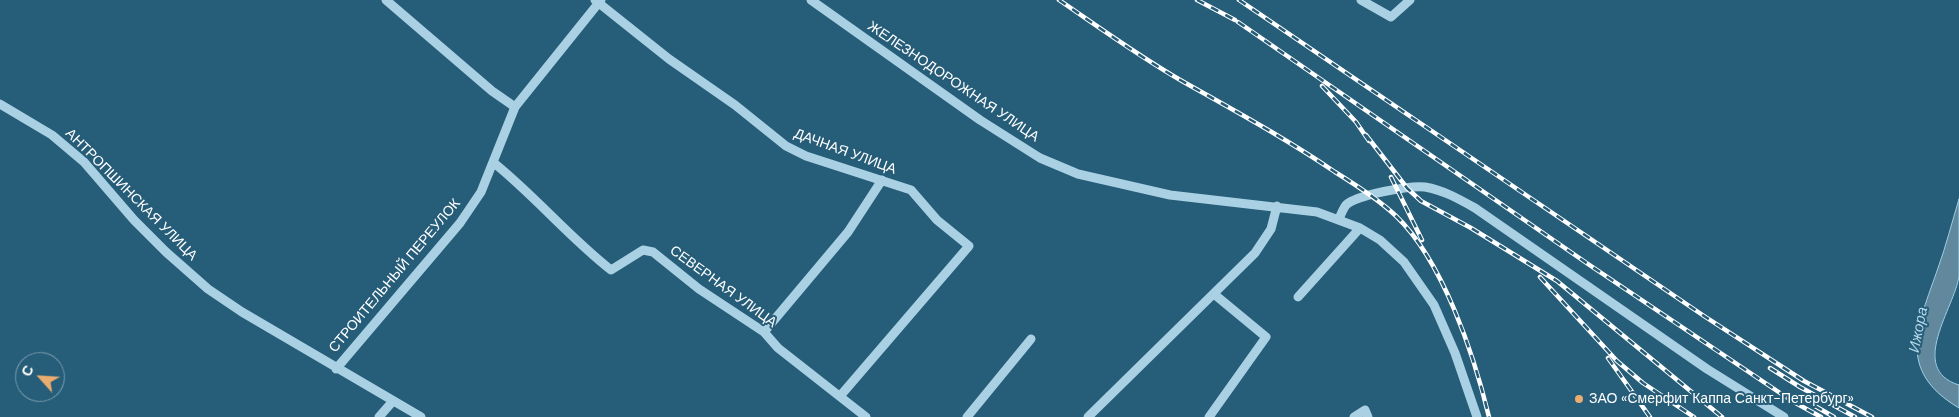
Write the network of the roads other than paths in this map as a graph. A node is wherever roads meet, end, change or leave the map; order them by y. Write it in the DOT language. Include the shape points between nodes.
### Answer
graph roads {
  1 [pos="386,0"];
  2 [pos="811,0"];
  3 [pos="1362,0"];
  4 [pos="1410,0"];
  5 [pos="598,1"];
  6 [pos="0,104"];
  7 [pos="515,107"];
  8 [pos="494,164"];
  9 [pos="882,180"];
  10 [pos="1277,206"];
  11 [pos="1339,219"];
  12 [pos="1360,228"];
  13 [pos="1214,294"];
  14 [pos="1298,297"];
  15 [pos="764,332"];
  16 [pos="1031,339"];
  17 [pos="336,369"];
  18 [pos="841,396"];
  19 [pos="393,401"];
  20 [pos="1366,413"];
  21 [pos="379,417"];
  22 [pos="421,417"];
  23 [pos="866,417"];
  24 [pos="967,417"];
  25 [pos="1088,417"];
  26 [pos="1209,417"];
  27 [pos="1354,417"];
  28 [pos="1477,417"];
  29 [pos="1784,417"];
  1 -- 7 [label="street"];
  2 -- 10 [label="street, ЖЕЛЕЗНОДОРОЖНАЯ УЛИЦА" via="980,120 1040,158 1078,174 1170,195"];
  3 -- 4 [label="street" via="1391,17"];
  5 -- 7 [label="street, СТРОИТЕЛЬНЫЙ ПЕРЕУЛОК"];
  5 -- 9 [label="street, ДАЧНАЯ УЛИЦА" via="786,146 806,156"];
  6 -- 17 [label="street, АНТРОПШИНСКАЯ УЛИЦА" via="52,135 84,162 134,220 208,289"];
  7 -- 8 [label="street, СТРОИТЕЛЬНЫЙ ПЕРЕУЛОК"];
  8 -- 15 [label="street, СЕВЕРНАЯ УЛИЦА" via="611,270 643,250 652,252 699,289"];
  8 -- 17 [label="street, СТРОИТЕЛЬНЫЙ ПЕРЕУЛОК" via="481,192 460,223"];
  9 -- 15 [label="street" via="848,232"];
  9 -- 18 [label="street, ДАЧНАЯ УЛИЦА" via="912,190 937,220 969,246"];
  10 -- 11 [label="street, ЖЕЛЕЗНОДОРОЖНАЯ УЛИЦА"];
  10 -- 13 [label="street" via="1264,242"];
  11 -- 12 [label="street, ЖЕЛЕЗНОДОРОЖНАЯ УЛИЦА"];
  11 -- 29 [label="street" via="1347,204 1355,200 1400,189 1423,187 1458,199 1707,369"];
  12 -- 14 [label="street"];
  12 -- 28 [label="street, ЖЕЛЕЗНОДОРОЖНАЯ УЛИЦА" via="1380,240 1404,262 1434,305"];
  13 -- 25 [label="street"];
  13 -- 26 [label="street" via="1266,337"];
  15 -- 18 [label="street, СЕВЕРНАЯ УЛИЦА" via="778,348"];
  16 -- 24 [label="street"];
  17 -- 19 [label="street, АНТРОПШИНСКАЯ УЛИЦА"];
  18 -- 23 [label="street, СЕВЕРНАЯ УЛИЦА"];
  19 -- 21 [label="street"];
  19 -- 22 [label="street, АНТРОПШИНСКАЯ УЛИЦА"];
  20 -- 27 [label="street"];
}
